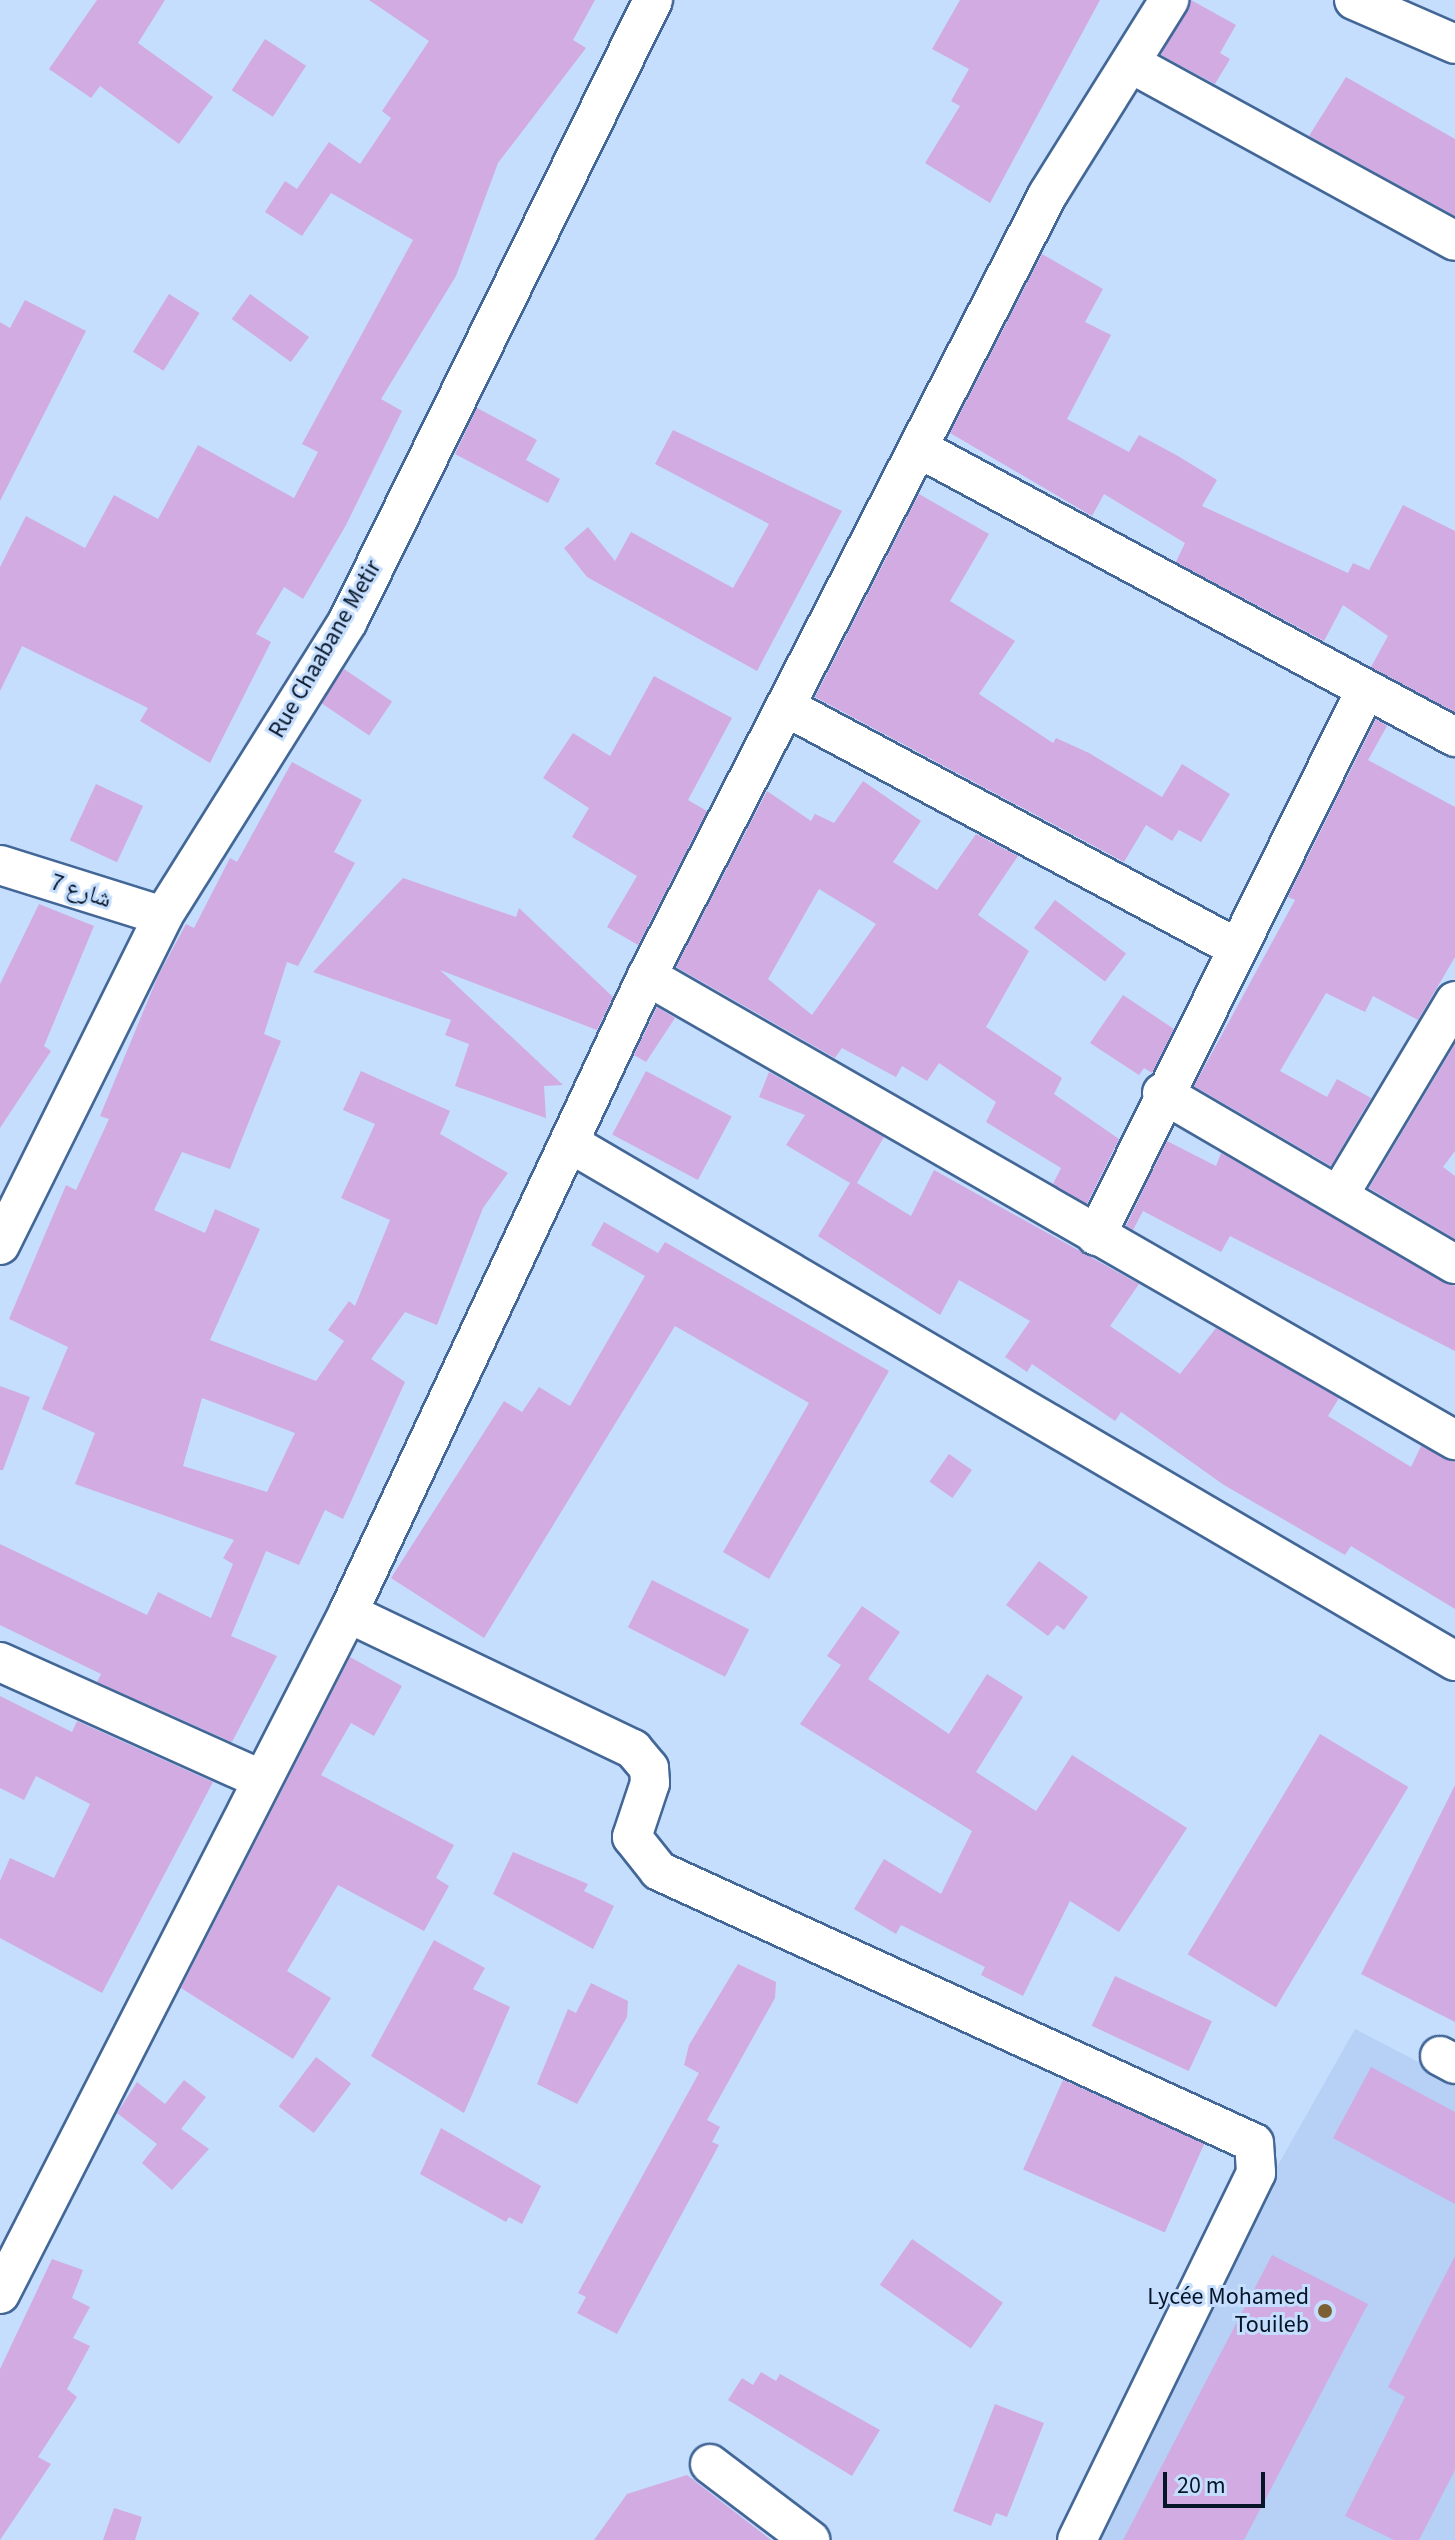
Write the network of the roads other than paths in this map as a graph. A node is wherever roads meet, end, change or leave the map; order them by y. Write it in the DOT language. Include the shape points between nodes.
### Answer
graph roads {
  1 [pos="653,0"];
  2 [pos="1169,0"];
  3 [pos="1354,0"];
  4 [pos="1455,44"];
  5 [pos="1132,64"];
  6 [pos="1455,241"];
  7 [pos="920,449"];
  8 [pos="1365,691"];
  9 [pos="786,707"];
  10 [pos="1455,737"];
  11 [pos="0,865"];
  12 [pos="163,916"];
  13 [pos="1237,948"];
  14 [pos="647,976"];
  15 [pos="1455,1001"];
  16 [pos="1162,1093"];
  17 [pos="573,1145"];
  18 [pos="1339,1195"];
  19 [pos="1096,1236"];
  20 [pos="0,1245"];
  21 [pos="1455,1264"];
  22 [pos="1455,1440"];
  23 [pos="348,1613"];
  24 [pos="1455,1661"];
  25 [pos="0,1662"];
  26 [pos="262,1780"];
  27 [pos="0,2294"];
  28 [pos="710,2464"];
  29 [pos="810,2540"];
  30 [pos="1077,2540"];
  1 -- 12 [label="street, Rue Chaabane Metir" via="348,621"];
  2 -- 5 [label="street"];
  3 -- 4 [label="street"];
  5 -- 6 [label="street"];
  5 -- 7 [label="street" via="1048,194"];
  7 -- 8 [label="street"];
  7 -- 9 [label="street"];
  8 -- 10 [label="street"];
  8 -- 13 [label="street"];
  9 -- 13 [label="street"];
  9 -- 14 [label="street"];
  11 -- 12 [label="street, شارع 7"];
  12 -- 20 [label="street, Rue Chaabane Metir"];
  13 -- 16 [label="street"];
  14 -- 17 [label="street"];
  14 -- 19 [label="street"];
  15 -- 18 [label="street"];
  16 -- 18 [label="street"];
  16 -- 19 [label="street"];
  17 -- 23 [label="street"];
  17 -- 24 [label="street"];
  18 -- 21 [label="street"];
  19 -- 22 [label="street"];
  23 -- 26 [label="street"];
  23 -- 30 [label="street" via="633,1749 649,1768 650,1783 632,1837 659,1871 1254,2143 1256,2173"];
  25 -- 26 [label="street"];
  26 -- 27 [label="street"];
  28 -- 29 [label="street"];
}
